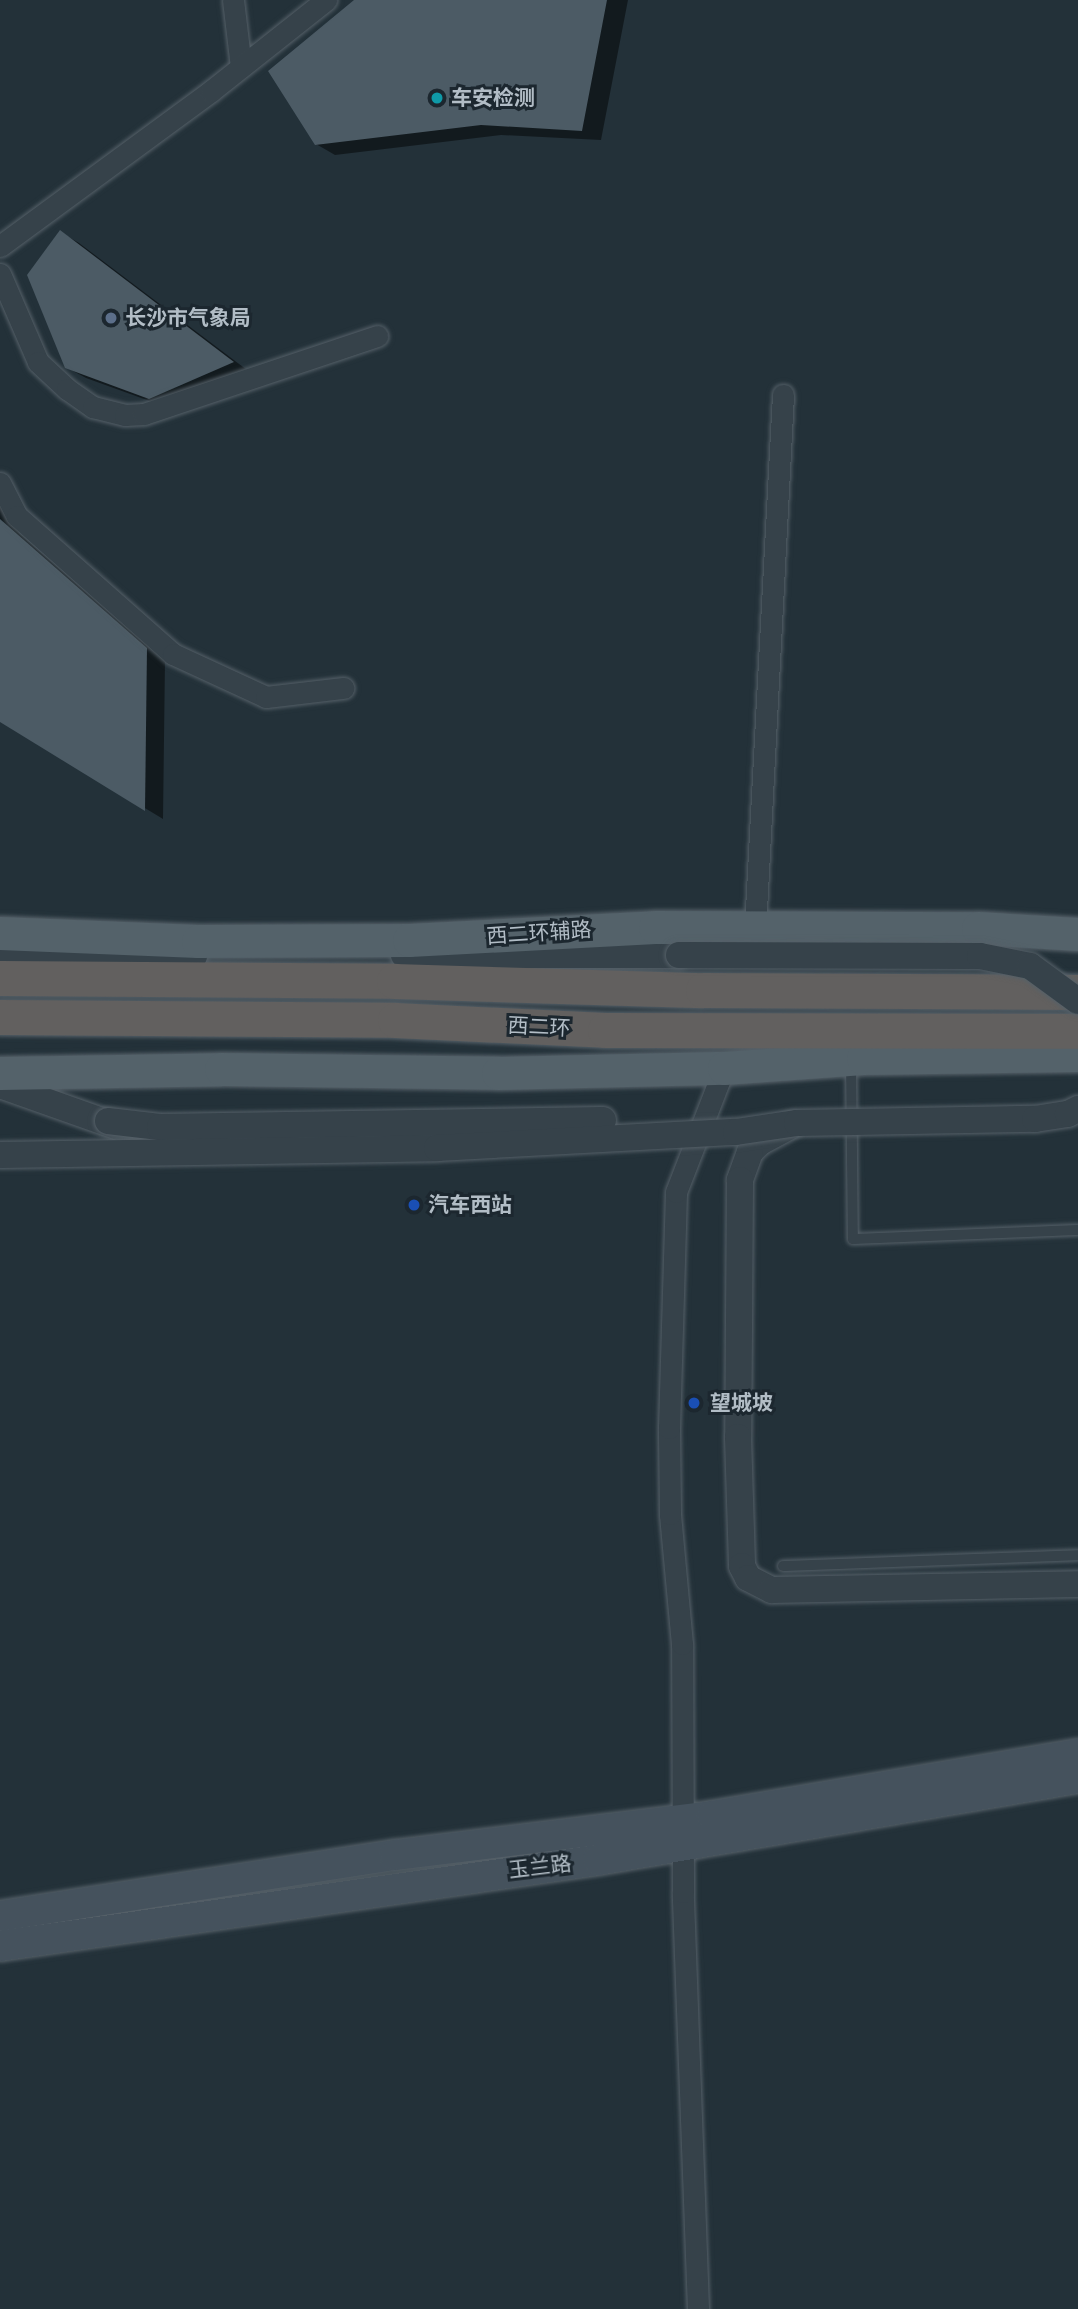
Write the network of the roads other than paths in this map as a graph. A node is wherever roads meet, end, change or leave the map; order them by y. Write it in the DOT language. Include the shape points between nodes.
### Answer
graph roads {
  1 [pos="233,0"];
  2 [pos="326,0"];
  3 [pos="242,66"];
  4 [pos="0,246"];
  5 [pos="0,274"];
  6 [pos="377,336"];
  7 [pos="783,395"];
  8 [pos="0,483"];
  9 [pos="343,688"];
  10 [pos="755,929"];
  11 [pos="9,931"];
  12 [pos="1078,934"];
  13 [pos="0,956"];
  14 [pos="0,978"];
  15 [pos="1078,992"];
  16 [pos="1078,1001"];
  17 [pos="0,1017"];
  18 [pos="1078,1031"];
  19 [pos="1078,1055"];
  20 [pos="851,1059"];
  21 [pos="724,1068"];
  22 [pos="0,1073"];
  23 [pos="47,1074"];
  24 [pos="0,1084"];
  25 [pos="1078,1109"];
  26 [pos="1035,1119"];
  27 [pos="108,1121"];
  28 [pos="797,1123"];
  29 [pos="1078,1124"];
  30 [pos="182,1153"];
  31 [pos="0,1155"];
  32 [pos="1078,1230"];
  33 [pos="1078,1555"];
  34 [pos="783,1566"];
  35 [pos="1078,1584"];
  36 [pos="1078,1754"];
  37 [pos="1078,1778"];
  38 [pos="682,1833"];
  39 [pos="0,1916"];
  40 [pos="0,1946"];
  41 [pos="698,2309"];
  1 -- 3 [label="street"];
  2 -- 3 [label="street"];
  3 -- 4 [label="street"];
  5 -- 6 [label="street" via="38,362 93,407 125,415 144,414"];
  7 -- 10 [label="street"];
  8 -- 9 [label="street" via="17,516 173,654 266,697"];
  10 -- 11 [label="main road, 西二环辅路" via="198,941"];
  10 -- 12 [label="main road, 西二环辅路" via="978,928"];
  13 -- 16 [label="street, bridge" via="980,956 1030,967"];
  14 -- 15 [label="highway, 西二环"];
  17 -- 18 [label="highway, 西二环" via="395,1020 605,1030"];
  19 -- 20 [label="main road"];
  20 -- 21 [label="main road"];
  20 -- 32 [label="lane" via="853,1239"];
  21 -- 23 [label="main road" via="498,1073 183,1069"];
  21 -- 38 [label="street" via="676,1192 670,1514 682,1644"];
  22 -- 23 [label="main road"];
  23 -- 24 [label="main road"];
  24 -- 27 [label="street"];
  25 -- 26 [label="street, bridge"];
  26 -- 28 [label="street, bridge"];
  26 -- 29 [label="street, bridge"];
  27 -- 28 [label="street, bridge" via="160,1127 723,1118"];
  27 -- 30 [label="street, bridge"];
  28 -- 30 [label="street, bridge" via="736,1132 437,1149"];
  28 -- 35 [label="street" via="760,1142 743,1165 740,1180 738,1437 741,1566 748,1578 772,1590"];
  30 -- 31 [label="street, bridge"];
  33 -- 34 [label="lane"];
  36 -- 38 [label="main road, 玉兰路"];
  37 -- 38 [label="main road, 玉兰路"];
  38 -- 39 [label="main road, 玉兰路" via="395,1855"];
  38 -- 40 [label="main road, 玉兰路"];
  38 -- 41 [label="street"];
}
